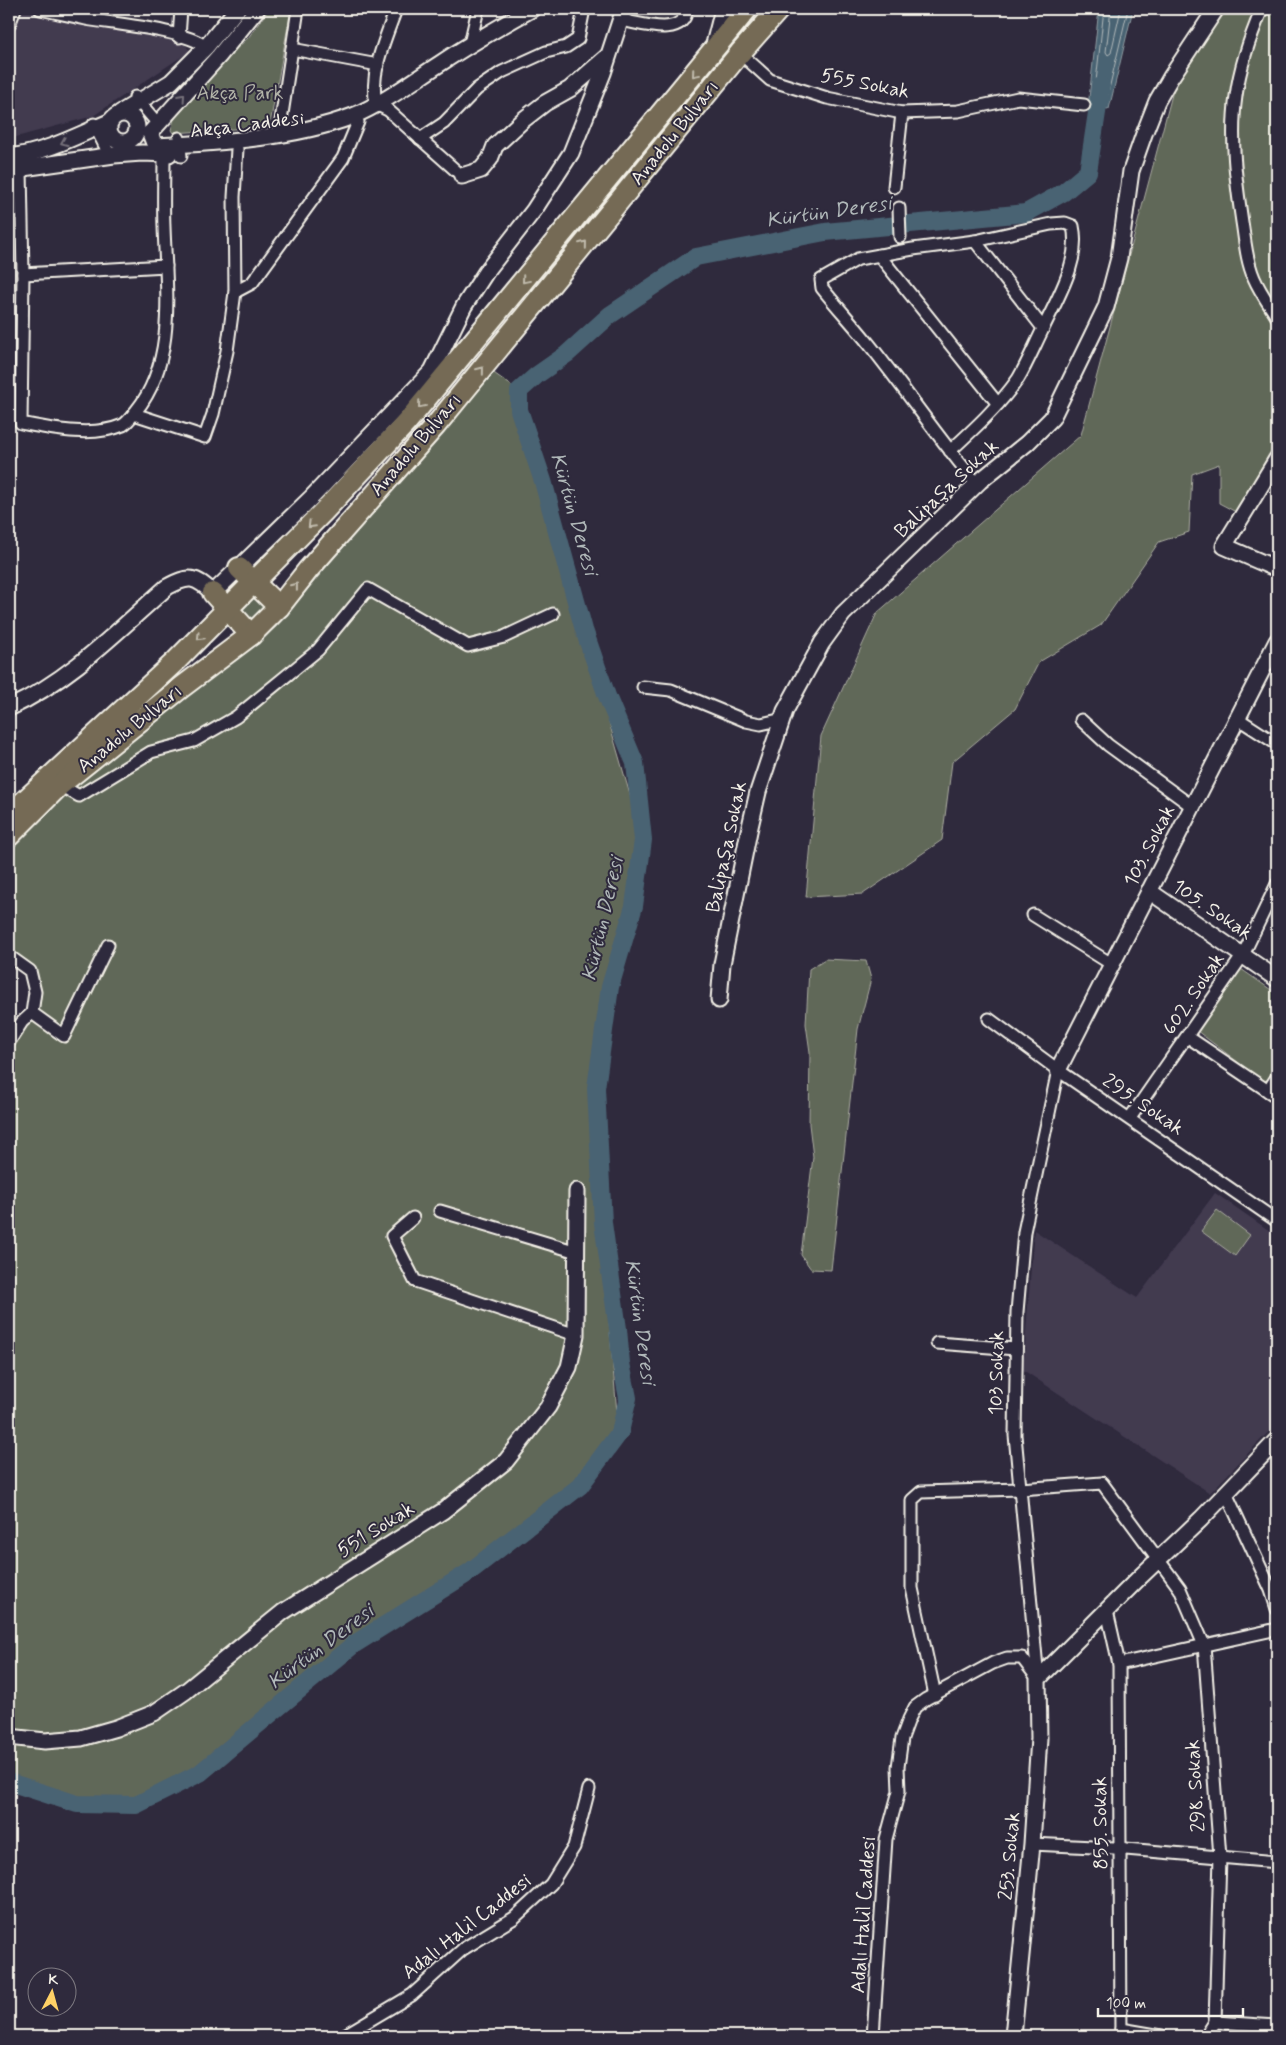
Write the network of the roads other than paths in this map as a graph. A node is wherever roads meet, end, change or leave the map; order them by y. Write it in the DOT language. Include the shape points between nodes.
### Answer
graph roads {
  1 [pos="15,9"];
  2 [pos="40,9"];
  3 [pos="181,9"];
  4 [pos="237,9"];
  5 [pos="257,9"];
  6 [pos="298,9"];
  7 [pos="396,9"];
  8 [pos="478,9"];
  9 [pos="532,9"];
  10 [pos="584,9"];
  11 [pos="687,9"];
  12 [pos="723,9"];
  13 [pos="747,9"];
  14 [pos="779,9"];
  15 [pos="1216,9"];
  16 [pos="1262,9"];
  17 [pos="622,14"];
  18 [pos="9,25"];
  19 [pos="179,37"];
  20 [pos="470,44"];
  21 [pos="206,48"];
  22 [pos="292,49"];
  23 [pos="740,53"];
  24 [pos="711,55"];
  25 [pos="609,56"];
  26 [pos="378,65"];
  27 [pos="137,99"];
  28 [pos="376,104"];
  29 [pos="1084,105"];
  30 [pos="902,113"];
  31 [pos="105,122"];
  32 [pos="358,122"];
  33 [pos="142,134"];
  34 [pos="278,134"];
  35 [pos="420,139"];
  36 [pos="236,145"];
  37 [pos="180,148"];
  38 [pos="164,154"];
  39 [pos="112,155"];
  40 [pos="9,157"];
  41 [pos="15,169"];
  42 [pos="462,176"];
  43 [pos="894,187"];
  44 [pos="899,208"];
  45 [pos="900,236"];
  46 [pos="975,241"];
  47 [pos="879,256"];
  48 [pos="166,266"];
  49 [pos="23,274"];
  50 [pos="235,292"];
  51 [pos="1277,317"];
  52 [pos="1043,328"];
  53 [pos="998,404"];
  54 [pos="134,414"];
  55 [pos="950,451"];
  56 [pos="1277,459"];
  57 [pos="977,484"];
  58 [pos="239,568"];
  59 [pos="1277,569"];
  60 [pos="253,583"];
  61 [pos="213,593"];
  62 [pos="278,607"];
  63 [pos="227,609"];
  64 [pos="553,614"];
  65 [pos="251,634"];
  66 [pos="1277,641"];
  67 [pos="643,687"];
  68 [pos="9,708"];
  69 [pos="1236,718"];
  70 [pos="783,719"];
  71 [pos="1080,720"];
  72 [pos="1277,744"];
  73 [pos="60,785"];
  74 [pos="1193,807"];
  75 [pos="9,815"];
  76 [pos="9,836"];
  77 [pos="1277,884"];
  78 [pos="1149,891"];
  79 [pos="1032,915"];
  80 [pos="108,945"];
  81 [pos="1243,955"];
  82 [pos="9,956"];
  83 [pos="1113,965"];
  84 [pos="1277,979"];
  85 [pos="719,1000"];
  86 [pos="32,1013"];
  87 [pos="989,1019"];
  88 [pos="1188,1037"];
  89 [pos="9,1042"];
  90 [pos="1058,1070"];
  91 [pos="1277,1077"];
  92 [pos="1272,1094"];
  93 [pos="1130,1118"];
  94 [pos="577,1191"];
  95 [pos="440,1211"];
  96 [pos="413,1218"];
  97 [pos="1277,1221"];
  98 [pos="577,1252"];
  99 [pos="576,1335"];
  100 [pos="937,1343"];
  101 [pos="1016,1349"];
  102 [pos="1277,1440"];
  103 [pos="1020,1489"];
  104 [pos="1226,1493"];
  105 [pos="1159,1558"];
  106 [pos="1277,1609"];
  107 [pos="1107,1611"];
  108 [pos="1277,1629"];
  109 [pos="1204,1645"];
  110 [pos="1119,1664"];
  111 [pos="1038,1679"];
  112 [pos="935,1695"];
  113 [pos="9,1737"];
  114 [pos="589,1789"];
  115 [pos="1032,1844"];
  116 [pos="1120,1849"];
  117 [pos="1220,1857"];
  118 [pos="1277,1862"];
  119 [pos="1277,2026"];
  120 [pos="1122,2032"];
  121 [pos="1210,2032"];
  122 [pos="343,2036"];
  123 [pos="873,2036"];
  124 [pos="1013,2036"];
  125 [pos="1162,2036"];
  1 -- 18 [label="street"];
  2 -- 19 [label="street"];
  3 -- 19 [label="street"];
  4 -- 21 [label="street"];
  33 -- 5 [label="street, one-way" via="219,56"];
  6 -- 22 [label="street"];
  7 -- 26 [label="street"];
  8 -- 20 [label="street"];
  9 -- 20 [label="street, Akça Caddesi"];
  10 -- 35 [label="street" via="578,39 566,47 546,52 502,72 477,90 444,124"];
  11 -- 17 [label="street" via="683,21 668,27"];
  12 -- 24 [label="street"];
  13 -- 24 [label="highway, Anadolu Bulvarı"];
  14 -- 23 [label="highway, Anadolu Bulvarı"];
  15 -- 57 [label="street, Balipaşa Sokak" via="1157,101 1131,171 1119,258 1106,307 1052,418"];
  16 -- 51 [label="street" via="1244,59 1233,126 1236,184 1246,250 1253,277"];
  17 -- 25 [label="street"];
  19 -- 21 [label="street" via="198,41"];
  20 -- 28 [label="street, Akça Caddesi"];
  21 -- 27 [label="street" via="171,82"];
  22 -- 26 [label="street"];
  22 -- 34 [label="street"];
  23 -- 30 [label="street, 555 Sokak" via="770,80 826,98"];
  62 -- 23 [label="highway, Anadolu Bulvarı, one-way" via="436,425"];
  24 -- 60 [label="highway, Anadolu Bulvarı, one-way" via="406,423"];
  25 -- 42 [label="street" via="570,89 523,120 495,146 481,170"];
  25 -- 58 [label="street" via="571,152 534,210 481,279 432,371"];
  26 -- 28 [label="street" via="373,90"];
  27 -- 31 [label="street"];
  27 -- 33 [label="street"];
  28 -- 32 [label="street, Akça Caddesi"];
  28 -- 34 [label="street, Akça Caddesi" via="316,127"];
  28 -- 35 [label="street" via="388,110"];
  29 -- 30 [label="street, 555 Sokak" via="1018,98 958,111"];
  30 -- 43 [label="street"];
  31 -- 33 [label="street" via="111,136 119,142"];
  31 -- 33 [label="street" via="129,115"];
  31 -- 39 [label="street"];
  31 -- 40 [label="street, one-way" via="61,143"];
  32 -- 36 [label="street, Akça Caddesi" via="319,136"];
  32 -- 50 [label="street" via="343,158 252,283"];
  33 -- 37 [label="street" via="155,146"];
  33 -- 39 [label="street"];
  34 -- 36 [label="street, Akça Caddesi"];
  35 -- 42 [label="street"];
  36 -- 37 [label="street, Akça Caddesi"];
  36 -- 50 [label="street"];
  37 -- 38 [label="street, Akça Caddesi"];
  38 -- 39 [label="street, Akça Caddesi"];
  38 -- 48 [label="street"];
  39 -- 41 [label="street, Akça Caddesi"];
  41 -- 49 [label="street"];
  44 -- 45 [label="street"];
  46 -- 47 [label="street"];
  46 -- 52 [label="street"];
  46 -- 52 [label="street" via="1051,224 1073,226 1073,255 1064,285"];
  47 -- 53 [label="street"];
  47 -- 55 [label="street" via="858,259 842,267 821,280 822,288"];
  48 -- 49 [label="street"];
  48 -- 54 [label="street" via="161,366"];
  49 -- 54 [label="street" via="21,423 73,432 125,424"];
  50 -- 54 [label="street" via="213,414 205,437"];
  52 -- 53 [label="street" via="1018,378"];
  53 -- 55 [label="street"];
  55 -- 57 [label="street"];
  56 -- 59 [label="street" via="1224,546"];
  57 -- 70 [label="street, Balipaşa Sokak" via="843,614 822,642"];
  58 -- 60 [label="highway"];
  58 -- 61 [label="street"];
  60 -- 62 [label="highway"];
  60 -- 63 [label="highway, Anadolu Bulvarı"];
  61 -- 63 [label="highway"];
  61 -- 68 [label="street" via="193,578 184,578 168,587 71,671"];
  62 -- 65 [label="highway, Anadolu Bulvarı"];
  63 -- 65 [label="highway"];
  63 -- 75 [label="highway, Anadolu Bulvarı, one-way" via="113,721"];
  64 -- 73 [label="street" via="504,637 468,646 368,590 318,650 236,717 194,741 151,752 79,796"];
  65 -- 73 [label="highway, Anadolu Bulvarı"];
  66 -- 69 [label="street, 103. Sokak"];
  67 -- 70 [label="street" via="671,690 746,721 761,724"];
  69 -- 72 [label="street"];
  69 -- 74 [label="street, 103. Sokak"];
  70 -- 85 [label="street, Balipaşa Sokak" via="758,792 749,831 722,964"];
  71 -- 74 [label="street" via="1108,745"];
  73 -- 76 [label="highway, Anadolu Bulvarı"];
  74 -- 78 [label="street, 103. Sokak"];
  77 -- 81 [label="street, 602. Sokak"];
  78 -- 81 [label="street, 105. Sokak"];
  78 -- 83 [label="street, 103. Sokak"];
  79 -- 83 [label="street"];
  80 -- 86 [label="street" via="64,1036"];
  81 -- 84 [label="street, 105. Sokak"];
  81 -- 88 [label="street, 602. Sokak"];
  82 -- 86 [label="street" via="30,971 35,992"];
  83 -- 90 [label="street, 103. Sokak"];
  86 -- 89 [label="street"];
  87 -- 90 [label="street, 295. Sokak"];
  88 -- 92 [label="street"];
  88 -- 93 [label="street, 602. Sokak"];
  90 -- 93 [label="street, 295. Sokak"];
  90 -- 101 [label="street, 103 Sokak" via="1024,1232"];
  91 -- 92 [label="street"];
  93 -- 97 [label="street, 295. Sokak"];
  94 -- 98 [label="street, 551 Sokak"];
  95 -- 98 [label="street"];
  96 -- 99 [label="street" via="392,1236 416,1281"];
  98 -- 99 [label="street, 551 Sokak"];
  99 -- 113 [label="street, 551 Sokak" via="569,1367 548,1407 506,1461 443,1511 283,1612 154,1713 81,1738 45,1741"];
  100 -- 101 [label="street"];
  101 -- 103 [label="street, 103 Sokak" via="1014,1435"];
  102 -- 104 [label="street"];
  103 -- 105 [label="street, 298. Sokak" via="1102,1482"];
  103 -- 111 [label="street, 103 Sokak"];
  103 -- 112 [label="street" via="921,1492 912,1500 912,1588"];
  104 -- 105 [label="street"];
  104 -- 106 [label="street"];
  105 -- 107 [label="street"];
  105 -- 109 [label="street, 298. Sokak" via="1180,1589"];
  107 -- 110 [label="street, 855. Sokak"];
  107 -- 111 [label="street"];
  108 -- 109 [label="street"];
  109 -- 110 [label="street"];
  109 -- 117 [label="street, 298. Sokak"];
  110 -- 116 [label="street, 855. Sokak"];
  111 -- 112 [label="street, Adalı Halil Caddesi" via="1022,1658 1007,1658"];
  111 -- 115 [label="street, 253. Sokak" via="1039,1738"];
  112 -- 123 [label="street, Adalı Halil Caddesi" via="915,1707 902,1738 899,1791 886,1838"];
  114 -- 122 [label="street, Adalı Halil Caddesi" via="574,1847 551,1884 514,1918 463,1949 412,1995"];
  115 -- 116 [label="street"];
  115 -- 124 [label="street, 253. Sokak"];
  116 -- 117 [label="street"];
  116 -- 120 [label="street, 855. Sokak"];
  117 -- 118 [label="street"];
  117 -- 121 [label="street, 298. Sokak"];
  119 -- 121 [label="street"];
  120 -- 125 [label="street"];
}
